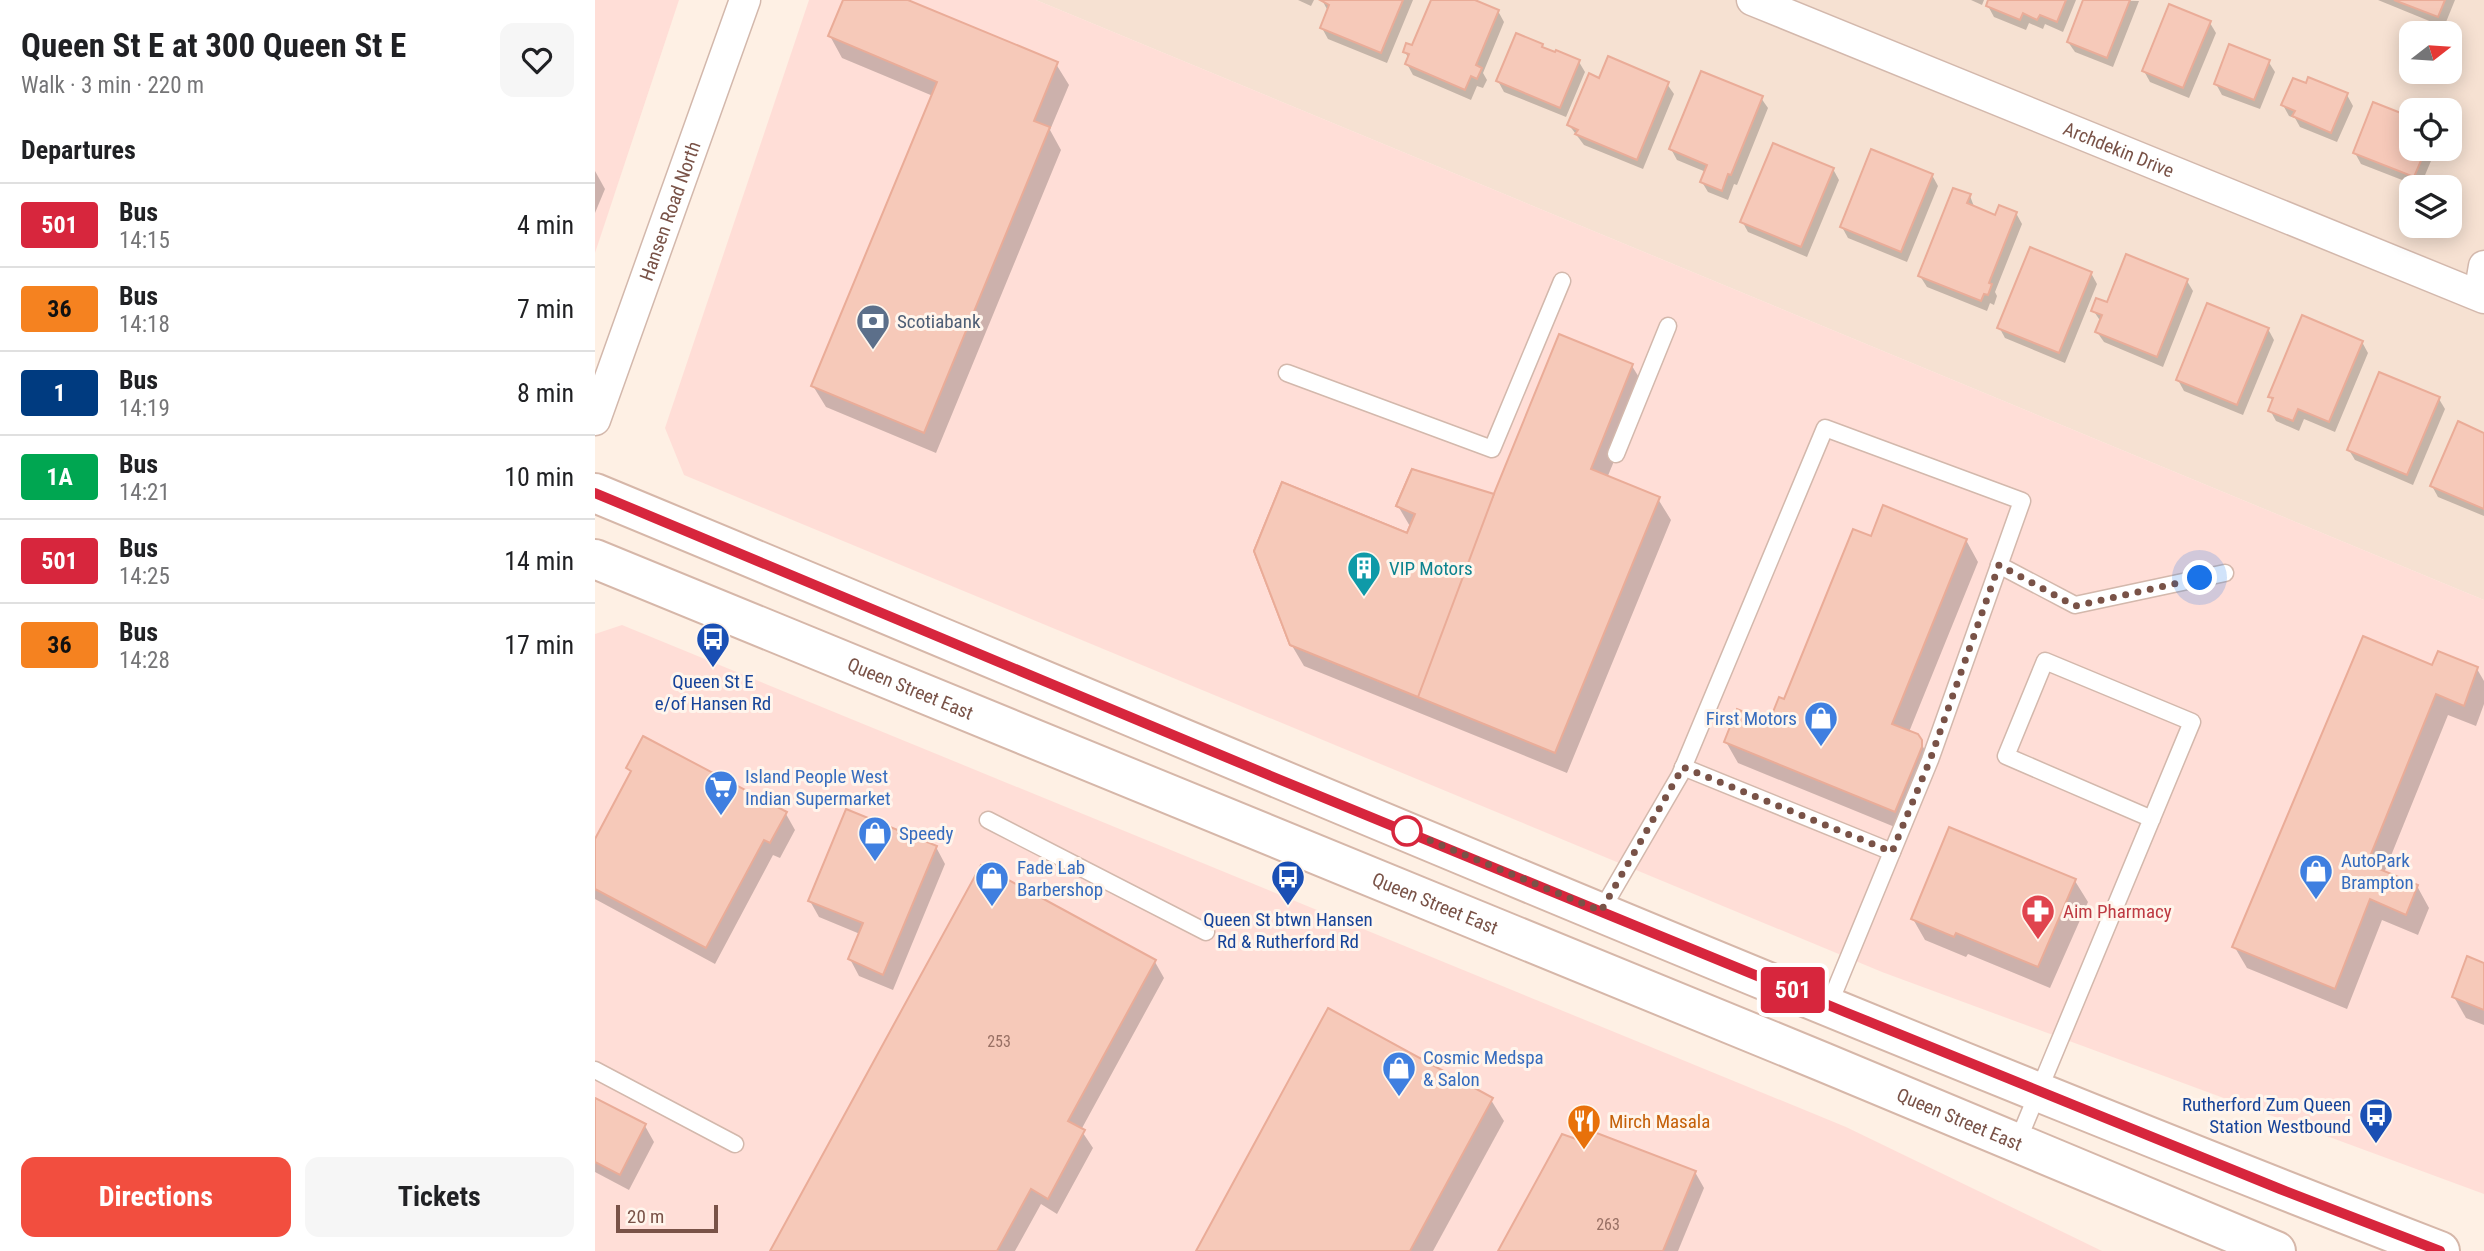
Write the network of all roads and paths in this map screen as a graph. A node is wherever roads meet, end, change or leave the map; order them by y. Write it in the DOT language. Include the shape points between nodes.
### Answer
graph roads {
  1 [pos="744,0"];
  2 [pos="1752,0"];
  3 [pos="2484,266"];
  4 [pos="1562,281"];
  5 [pos="2481,296"];
  6 [pos="1668,326"];
  7 [pos="1287,373"];
  8 [pos="595,420"];
  9 [pos="1616,454"];
  10 [pos="595,493"];
  11 [pos="595,559"];
  12 [pos="1999,565"];
  13 [pos="2225,573"];
  14 [pos="1683,767"];
  15 [pos="2153,819"];
  16 [pos="988,820"];
  17 [pos="1892,852"];
  18 [pos="1601,911"];
  19 [pos="1206,932"];
  20 [pos="1829,1005"];
  21 [pos="595,1070"];
  22 [pos="2039,1091"];
  23 [pos="2017,1143"];
  24 [pos="735,1144"];
  25 [pos="2276,1251"];
  26 [pos="2440,1251"];
  1 -- 8 [label="street, Hansen Road North"];
  2 -- 5 [label="street, Archdekin Drive"];
  3 -- 5 [label="street"];
  4 -- 7 [label="lane" via="1492,449"];
  6 -- 9 [label="lane"];
  10 -- 18 [label="main road"];
  11 -- 23 [label="main road, Queen Street East"];
  12 -- 13 [label="lane" via="2075,606"];
  12 -- 14 [label="lane" via="2022,501 1825,428"];
  12 -- 17 [label="lane"];
  14 -- 17 [label="lane"];
  14 -- 18 [label="lane"];
  15 -- 15 [label="lane" via="2192,722 2045,661 2006,756"];
  15 -- 22 [label="lane"];
  16 -- 19 [label="lane"];
  17 -- 20 [label="lane"];
  18 -- 20 [label="main road"];
  20 -- 22 [label="main road"];
  21 -- 24 [label="lane"];
  22 -- 23 [label="lane"];
  22 -- 26 [label="main road"];
  23 -- 25 [label="main road, Queen Street East"];
}
